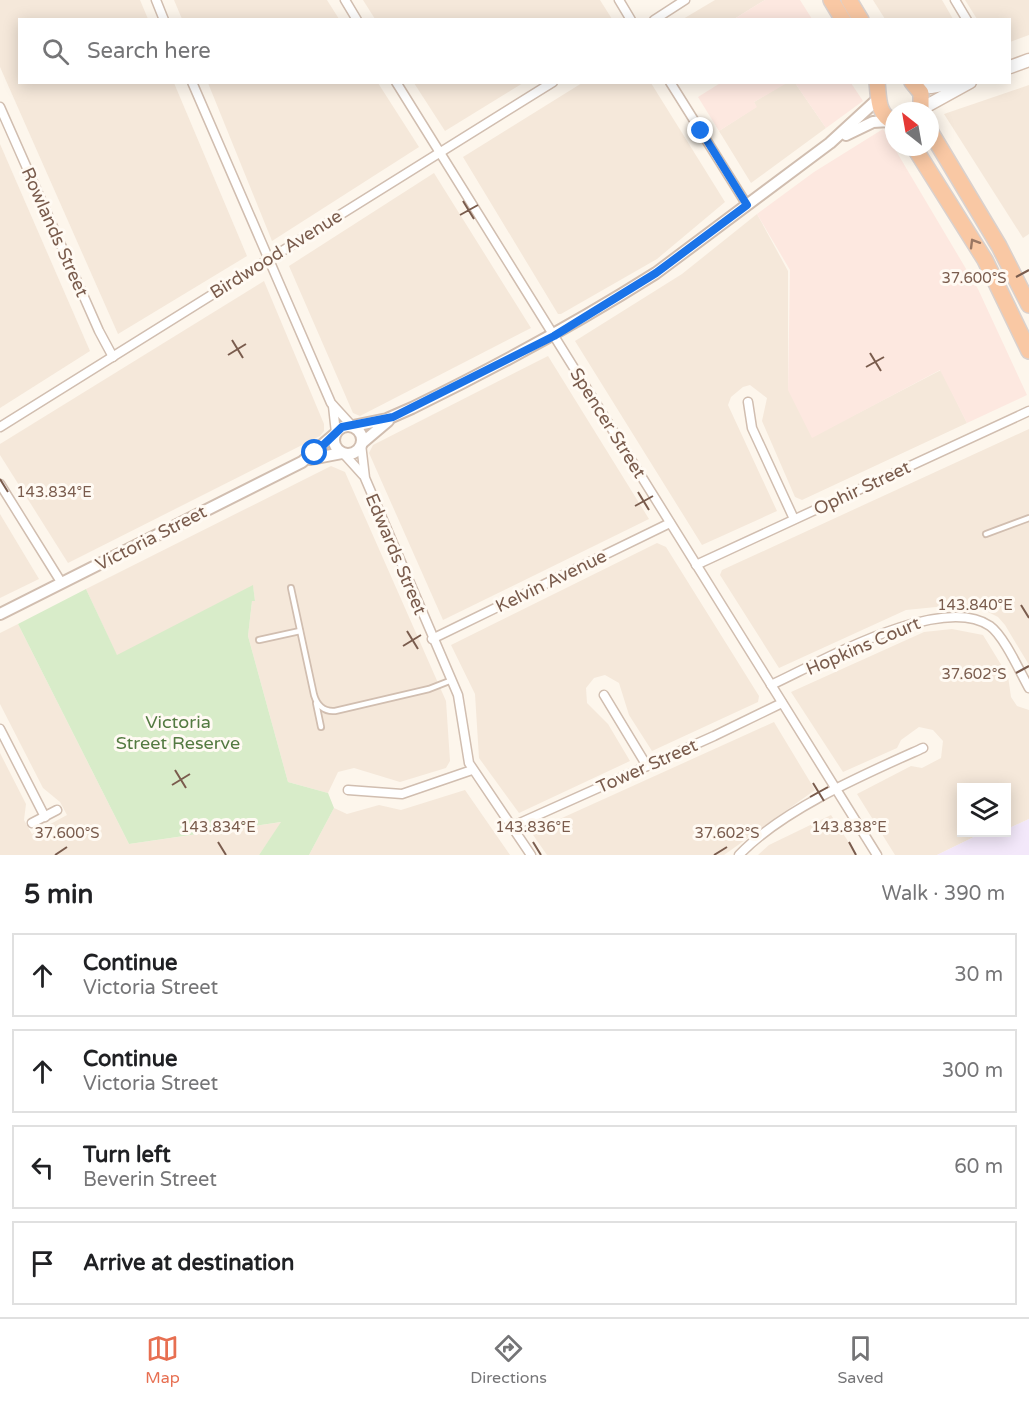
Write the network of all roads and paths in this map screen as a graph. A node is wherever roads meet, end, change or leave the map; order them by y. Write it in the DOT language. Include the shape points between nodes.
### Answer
graph roads {
  1 [pos="156,0"];
  2 [pos="345,0"];
  3 [pos="619,0"];
  4 [pos="685,0"];
  5 [pos="831,0"];
  6 [pos="849,0"];
  7 [pos="955,0"];
  8 [pos="164,18"];
  9 [pos="356,18"];
  10 [pos="630,18"];
  11 [pos="657,18"];
  12 [pos="842,18"];
  13 [pos="860,18"];
  14 [pos="966,18"];
  15 [pos="1029,60"];
  16 [pos="1011,67"];
  17 [pos="193,84"];
  18 [pos="397,84"];
  19 [pos="550,84"];
  20 [pos="671,84"];
  21 [pos="877,84"];
  22 [pos="888,84"];
  23 [pos="915,84"];
  24 [pos="918,84"];
  25 [pos="947,84"];
  26 [pos="966,84"];
  27 [pos="879,98"];
  28 [pos="921,102"];
  29 [pos="935,102"];
  30 [pos="0,107"];
  31 [pos="885,116"];
  32 [pos="885,122"];
  33 [pos="830,143"];
  34 [pos="939,146"];
  35 [pos="439,152"];
  36 [pos="921,156"];
  37 [pos="747,205"];
  38 [pos="267,258"];
  39 [pos="1029,305"];
  40 [pos="554,336"];
  41 [pos="1029,351"];
  42 [pos="113,357"];
  43 [pos="748,402"];
  44 [pos="331,403"];
  45 [pos="1029,411"];
  46 [pos="393,417"];
  47 [pos="353,426"];
  48 [pos="0,427"];
  49 [pos="335,433"];
  50 [pos="362,444"];
  51 [pos="343,453"];
  52 [pos="302,462"];
  53 [pos="364,478"];
  54 [pos="0,484"];
  55 [pos="794,519"];
  56 [pos="1029,519"];
  57 [pos="670,523"];
  58 [pos="986,534"];
  59 [pos="696,565"];
  60 [pos="61,582"];
  61 [pos="291,588"];
  62 [pos="0,614"];
  63 [pos="300,631"];
  64 [pos="432,639"];
  65 [pos="259,640"];
  66 [pos="452,680"];
  67 [pos="771,686"];
  68 [pos="1029,688"];
  69 [pos="314,695"];
  70 [pos="604,695"];
  71 [pos="782,703"];
  72 [pos="321,726"];
  73 [pos="0,729"];
  74 [pos="923,748"];
  75 [pos="647,766"];
  76 [pos="472,770"];
  77 [pos="836,789"];
  78 [pos="348,790"];
  79 [pos="57,810"];
  80 [pos="45,817"];
  81 [pos="32,823"];
  82 [pos="511,827"];
  83 [pos="531,855"];
  84 [pos="738,855"];
  85 [pos="877,855"];
  1 -- 8 [label="street"];
  2 -- 9 [label="street"];
  3 -- 10 [label="street"];
  4 -- 11 [label="street"];
  5 -- 12 [label="highway"];
  6 -- 13 [label="highway"];
  7 -- 14 [label="street"];
  15 -- 16 [label="main road"];
  17 -- 38 [label="street"];
  18 -- 35 [label="street, Spencer Street"];
  19 -- 35 [label="street, Birdwood Avenue"];
  20 -- 37 [label="street"];
  21 -- 27 [label="highway"];
  22 -- 27 [label="highway"];
  23 -- 28 [label="highway"];
  24 -- 25 [label="main road"];
  26 -- 29 [label="main road"];
  27 -- 31 [label="highway"];
  27 -- 33 [label="street"];
  30 -- 42 [label="street, Rowlands Street"];
  32 -- 33 [label="street" via="873,122"];
  33 -- 37 [label="street"];
  34 -- 39 [label="highway"];
  35 -- 38 [label="street, Birdwood Avenue"];
  35 -- 40 [label="street, Spencer Street"];
  41 -- 36 [label="highway, one-way" via="985,260"];
  37 -- 40 [label="street" via="656,273"];
  38 -- 42 [label="street, Birdwood Avenue"];
  38 -- 44 [label="street"];
  40 -- 46 [label="street"];
  40 -- 57 [label="street, Spencer Street"];
  42 -- 48 [label="street, Birdwood Avenue"];
  43 -- 55 [label="street" via="752,428"];
  44 -- 47 [label="street"];
  44 -- 49 [label="street"];
  45 -- 55 [label="street, Ophir Street"];
  46 -- 47 [label="street"];
  46 -- 50 [label="street"];
  47 -- 49 [label="street" via="342,427"];
  47 -- 50 [label="street" via="361,434"];
  49 -- 51 [label="street" via="334,445"];
  49 -- 52 [label="street, Victoria Street"];
  50 -- 51 [label="street" via="355,453"];
  50 -- 53 [label="street, Edwards Street"];
  51 -- 52 [label="street, Victoria Street"];
  51 -- 53 [label="street, Edwards Street"];
  52 -- 60 [label="street, Victoria Street"];
  53 -- 64 [label="street, Edwards Street"];
  54 -- 60 [label="street"];
  55 -- 59 [label="street, Ophir Street"];
  56 -- 58 [label="lane"];
  57 -- 59 [label="street, Spencer Street"];
  57 -- 64 [label="street, Kelvin Avenue"];
  59 -- 67 [label="street, Spencer Street"];
  60 -- 62 [label="street, Victoria Street"];
  61 -- 63 [label="lane"];
  63 -- 65 [label="lane"];
  63 -- 69 [label="lane"];
  64 -- 66 [label="street, Edwards Street"];
  66 -- 69 [label="lane" via="333,711 319,705"];
  66 -- 76 [label="street, Edwards Street" via="461,705 465,751"];
  67 -- 68 [label="street, Hopkins Court" via="898,627 950,618 974,619 992,627"];
  67 -- 71 [label="street, Spencer Street"];
  69 -- 72 [label="lane"];
  70 -- 75 [label="street"];
  71 -- 75 [label="street, Tower Street"];
  71 -- 77 [label="street, Spencer Street"];
  73 -- 80 [label="street"];
  74 -- 77 [label="street"];
  75 -- 82 [label="street, Tower Street"];
  76 -- 78 [label="street" via="402,794"];
  76 -- 82 [label="street, Edwards Street"];
  77 -- 84 [label="street" via="769,830"];
  77 -- 85 [label="street, Spencer Street"];
  79 -- 80 [label="street"];
  80 -- 81 [label="street"];
  82 -- 83 [label="street, Edwards Street"];
}
